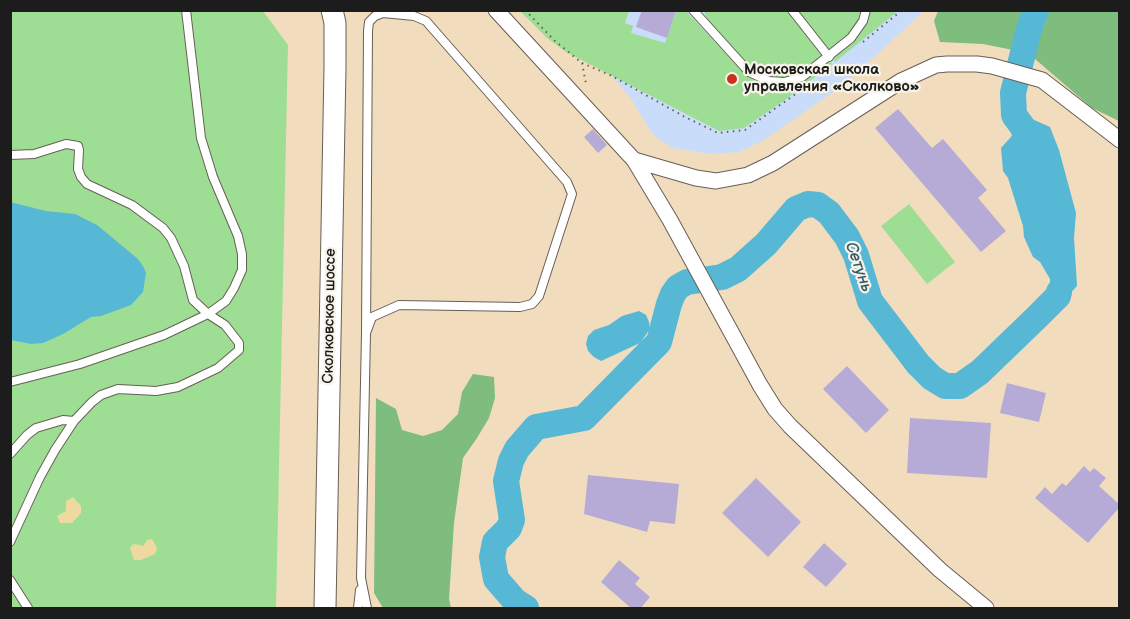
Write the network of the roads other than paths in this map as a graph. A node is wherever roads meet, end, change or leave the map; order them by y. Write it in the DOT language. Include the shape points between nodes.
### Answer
graph roads {
  1 [pos="186,10"];
  2 [pos="496,10"];
  3 [pos="693,10"];
  4 [pos="792,10"];
  5 [pos="866,10"];
  6 [pos="335,15"];
  7 [pos="828,57"];
  8 [pos="1119,140"];
  9 [pos="10,155"];
  10 [pos="634,160"];
  11 [pos="208,314"];
  12 [pos="366,333"];
  13 [pos="10,382"];
  14 [pos="75,421"];
  15 [pos="10,454"];
  16 [pos="10,542"];
  17 [pos="10,580"];
  18 [pos="361,586"];
  19 [pos="28,609"];
  20 [pos="325,609"];
  21 [pos="358,609"];
  22 [pos="367,609"];
  23 [pos="986,609"];
  1 -- 11 [label="lane" via="201,138 242,254 242,270 234,288 226,301"];
  2 -- 10 [label="street"];
  3 -- 7 [label="lane" via="744,67 761,78 793,81"];
  4 -- 7 [label="lane"];
  5 -- 7 [label="lane" via="851,38"];
  6 -- 20 [label="street, Сколковское шоссе"];
  8 -- 10 [label="street" via="1042,80 992,66 936,65 918,72 748,175 716,181"];
  9 -- 11 [label="lane" via="34,154 66,144 78,146 78,169 87,184 132,205 171,238 188,275 190,294"];
  10 -- 23 [label="street" via="775,409 940,570"];
  11 -- 13 [label="lane" via="143,343"];
  11 -- 14 [label="lane" via="225,325 239,343 239,350 218,368 165,390 118,388 101,395"];
  12 -- 12 [label="lane" via="369,21 383,13 421,17 567,182 572,194 539,296 532,304 399,305 372,317"];
  12 -- 18 [label="lane"];
  14 -- 15 [label="lane" via="63,420 36,428"];
  14 -- 16 [label="lane" via="40,477"];
  17 -- 19 [label="lane"];
  18 -- 21 [label="lane"];
  18 -- 22 [label="lane"];
}
